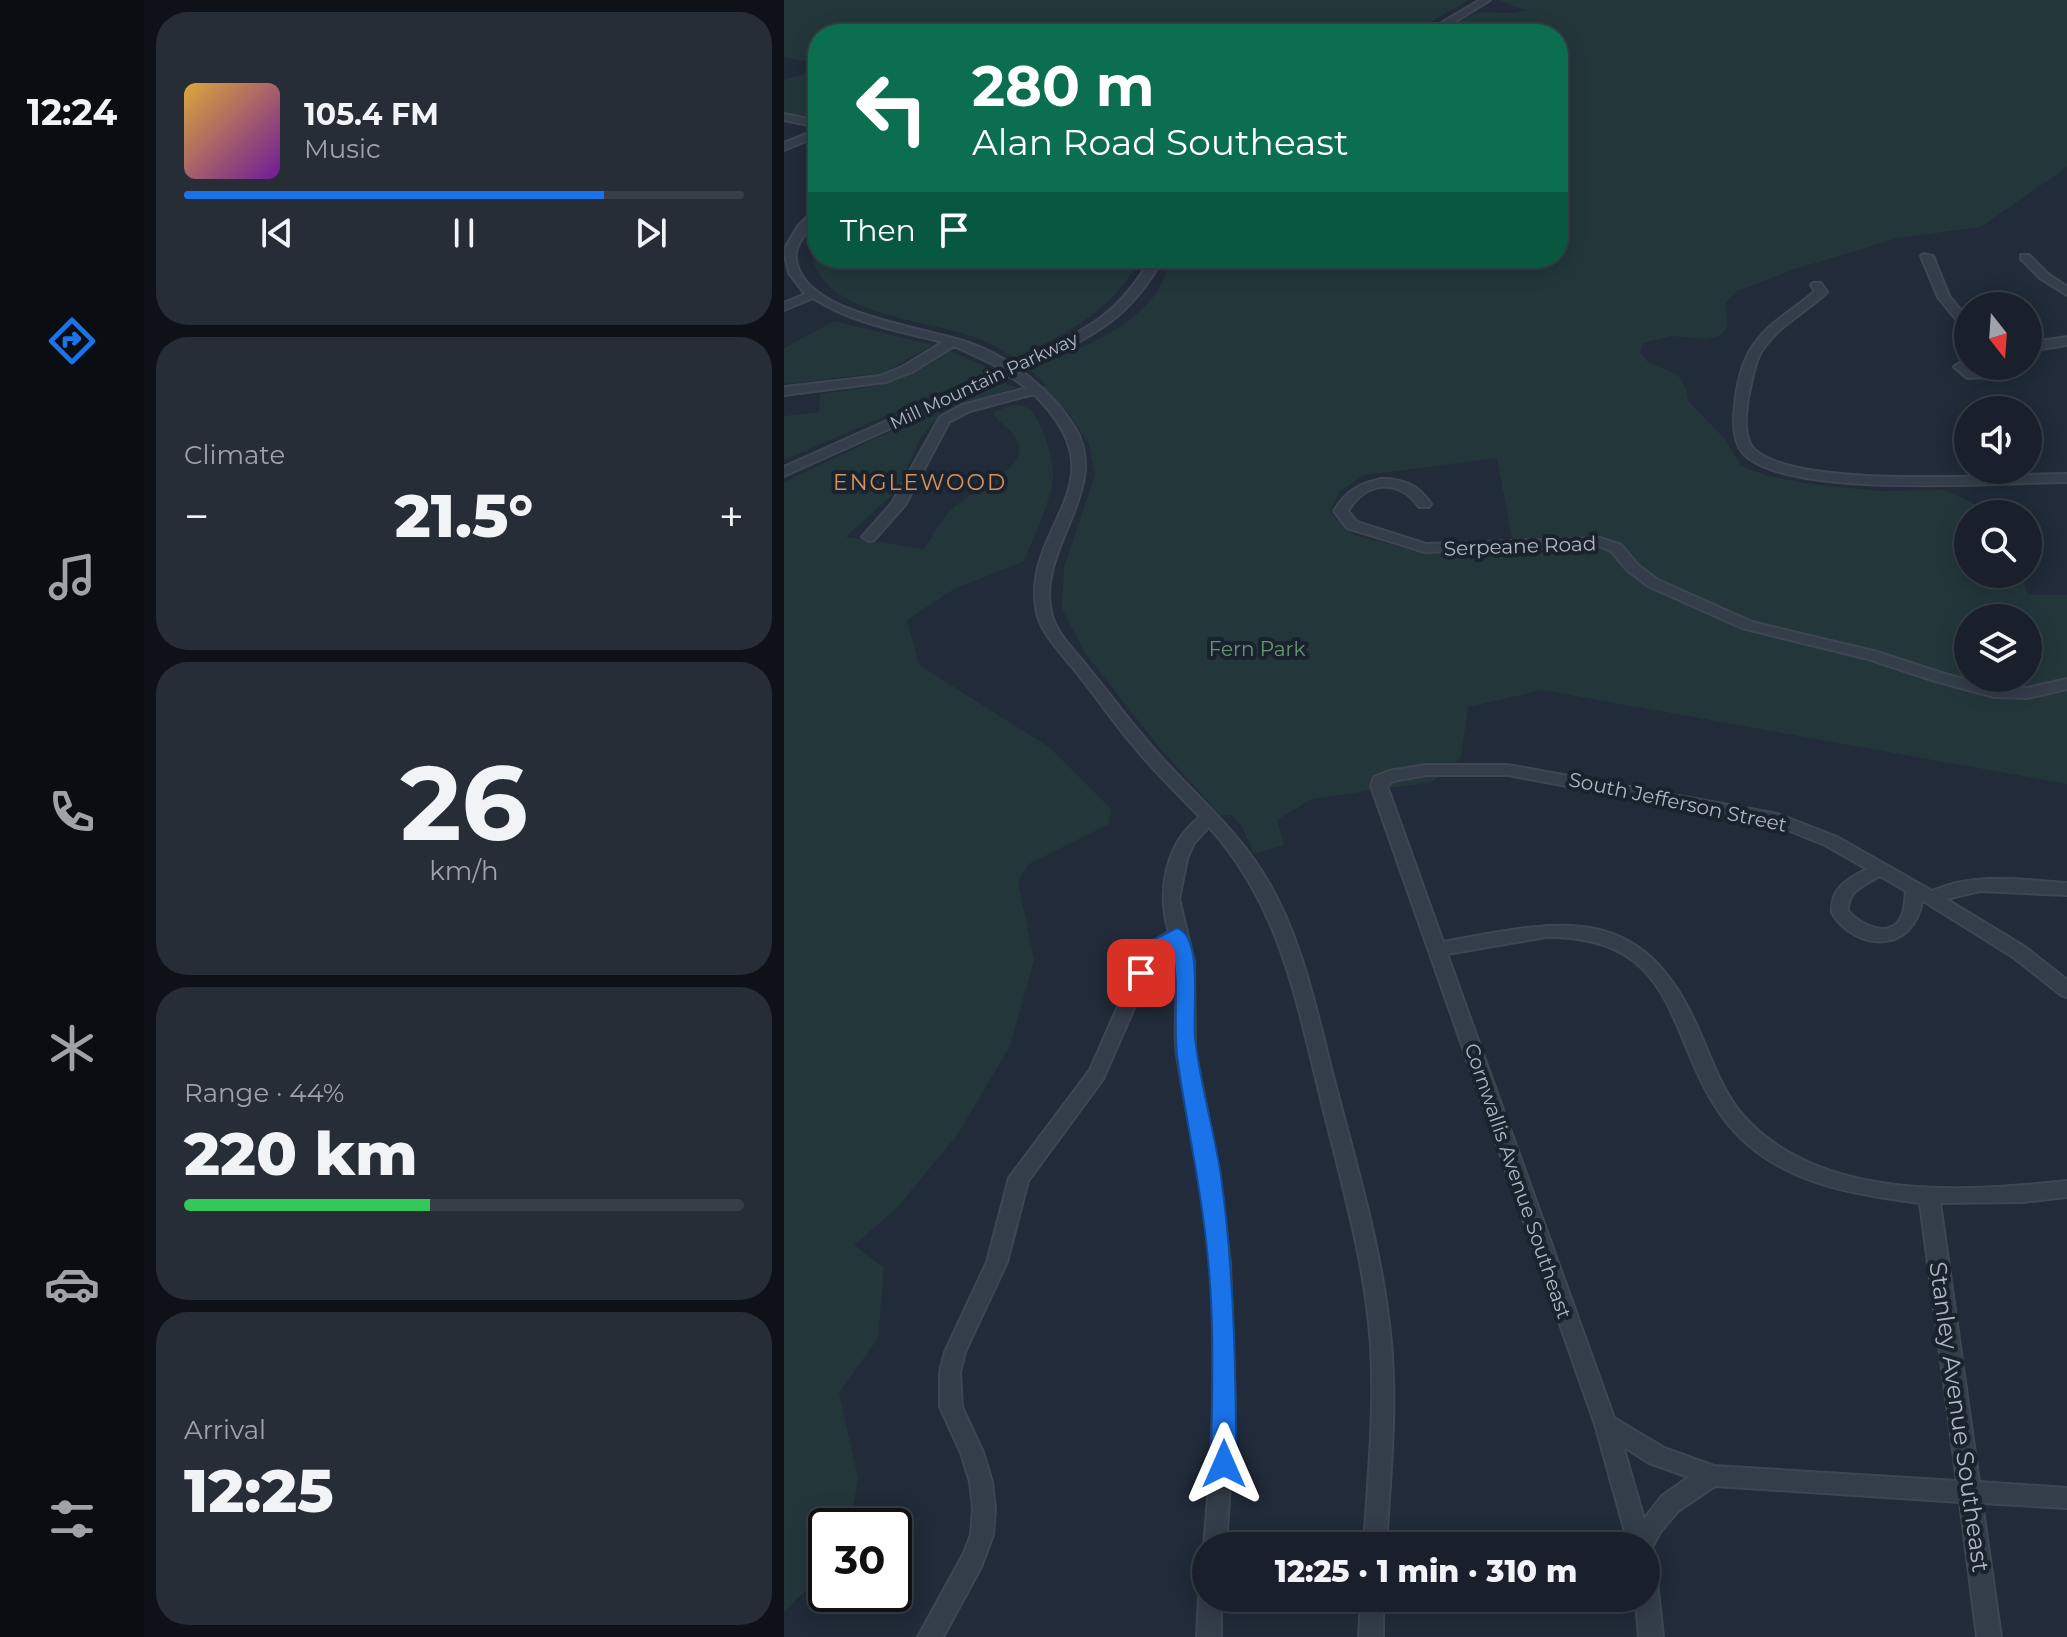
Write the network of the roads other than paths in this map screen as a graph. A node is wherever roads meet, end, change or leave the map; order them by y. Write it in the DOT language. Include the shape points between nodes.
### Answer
graph roads {
  1 [pos="1486,0"];
  2 [pos="1445,24"];
  3 [pos="784,117"];
  4 [pos="808,122"];
  5 [pos="808,136"];
  6 [pos="784,147"];
  7 [pos="808,223"];
  8 [pos="1927,256"];
  9 [pos="2025,257"];
  10 [pos="1152,268"];
  11 [pos="1817,285"];
  12 [pos="2067,292"];
  13 [pos="809,296"];
  14 [pos="784,307"];
  15 [pos="1954,310"];
  16 [pos="954,341"];
  17 [pos="2067,341"];
  18 [pos="2042,345"];
  19 [pos="1035,390"];
  20 [pos="784,391"];
  21 [pos="784,472"];
  22 [pos="2067,478"];
  23 [pos="1424,504"];
  24 [pos="869,537"];
  25 [pos="2067,684"];
  26 [pos="1210,818"];
  27 [pos="1389,818"];
  28 [pos="1881,868"];
  29 [pos="1915,888"];
  30 [pos="2067,889"];
  31 [pos="1932,898"];
  32 [pos="1177,935"];
  33 [pos="1436,950"];
  34 [pos="2067,990"];
  35 [pos="2067,1189"];
  36 [pos="1929,1196"];
  37 [pos="1606,1424"];
  38 [pos="1714,1476"];
  39 [pos="1969,1492"];
  40 [pos="2067,1498"];
  41 [pos="1217,1532"];
  42 [pos="1376,1532"];
  43 [pos="1636,1532"];
  44 [pos="1648,1532"];
  45 [pos="1210,1612"];
  46 [pos="1372,1612"];
  47 [pos="1649,1612"];
  48 [pos="930,1637"];
  49 [pos="1209,1637"];
  50 [pos="1371,1637"];
  51 [pos="1651,1637"];
  52 [pos="1989,1637"];
  1 -- 2 [label="street"];
  3 -- 4 [label="street"];
  5 -- 6 [label="street"];
  7 -- 13 [label="street" via="789,259 793,276"];
  8 -- 15 [label="street"];
  9 -- 12 [label="street"];
  10 -- 21 [label="street, Mill Mountain Parkway, bridge" via="1121,311 1089,333"];
  11 -- 22 [label="street" via="1821,292 1756,350 1741,423 1743,443 1759,460 1805,474 1880,480"];
  13 -- 14 [label="street"];
  13 -- 16 [label="street" via="845,314"];
  16 -- 19 [label="street" via="985,354"];
  16 -- 20 [label="street" via="882,379"];
  17 -- 18 [label="street"];
  19 -- 24 [label="street" via="966,408 944,420 898,505"];
  19 -- 26 [label="street" via="1071,433 1080,459 1077,488 1044,568 1044,615 1129,729"];
  23 -- 25 [label="street, Serpeane Road" via="1408,485 1386,482 1356,493 1341,511 1352,525 1425,548 1600,542 1616,548 1653,583 1747,625 1994,692 2027,693"];
  26 -- 32 [label="street" via="1185,843 1171,887"];
  26 -- 42 [label="street" via="1252,869 1283,936 1314,1031 1360,1213 1381,1342"];
  27 -- 28 [label="street, South Jefferson Street" via="1379,786 1384,778 1448,768 1508,770 1778,820"];
  27 -- 33 [label="street, Cornwallis Avenue Southeast"];
  28 -- 29 [label="street, South Jefferson Street"];
  28 -- 29 [label="street" via="1841,894 1840,913 1852,927 1882,934 1900,929 1908,922"];
  29 -- 31 [label="street, South Jefferson Street"];
  30 -- 31 [label="street" via="1972,886"];
  31 -- 34 [label="street, South Jefferson Street" via="2019,952"];
  32 -- 41 [label="street" via="1186,967 1188,1064 1219,1254 1224,1464"];
  32 -- 48 [label="street" via="1148,957 1097,1074 1030,1161 1013,1193 997,1262 955,1352 951,1407 981,1482 982,1535"];
  33 -- 36 [label="street" via="1557,930 1595,934 1620,944 1670,986 1720,1098 1752,1137 1785,1160 1835,1179"];
  33 -- 37 [label="street, Cornwallis Avenue Southeast"];
  35 -- 36 [label="street" via="1982,1198"];
  36 -- 39 [label="street, Stanley Avenue Southeast"];
  37 -- 38 [label="street" via="1657,1456"];
  37 -- 43 [label="street, Cornwallis Avenue Southeast"];
  38 -- 39 [label="street"];
  38 -- 44 [label="street" via="1675,1497"];
  39 -- 40 [label="street"];
  39 -- 52 [label="street, Stanley Avenue Southeast"];
  45 -- 49 [label="street"];
  46 -- 50 [label="street"];
  47 -- 51 [label="street"];
}
